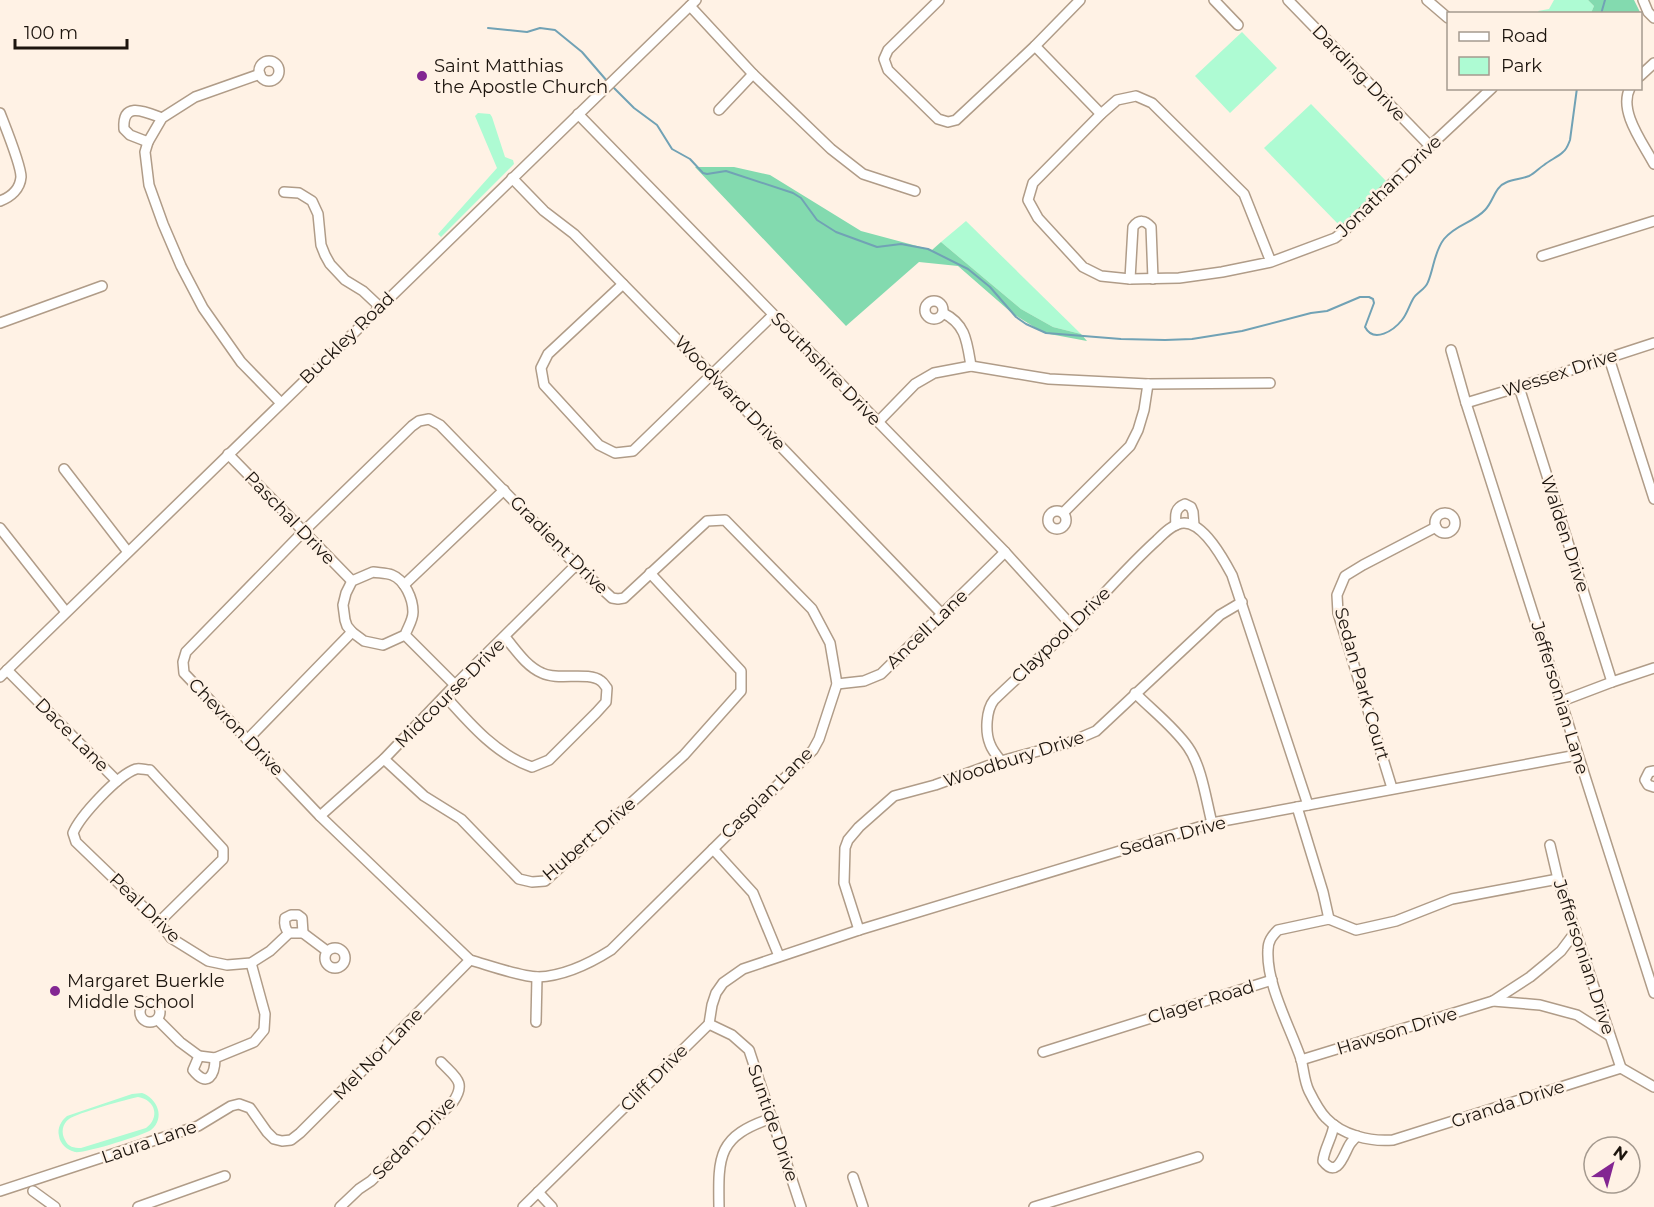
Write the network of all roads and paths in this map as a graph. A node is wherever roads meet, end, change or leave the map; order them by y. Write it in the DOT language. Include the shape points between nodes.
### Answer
graph roads {
  1 [pos="939,0"];
  2 [pos="1080,0"];
  3 [pos="1214,0"];
  4 [pos="1288,0"];
  5 [pos="1427,0"];
  6 [pos="1643,0"];
  7 [pos="693,3"];
  8 [pos="1447,16"];
  9 [pos="1654,18"];
  10 [pos="1238,25"];
  11 [pos="1035,46"];
  12 [pos="1654,63"];
  13 [pos="260,74"];
  14 [pos="753,74"];
  15 [pos="1642,75"];
  16 [pos="1490,90"];
  17 [pos="1629,90"];
  18 [pos="719,110"];
  19 [pos="0,113"];
  20 [pos="578,114"];
  21 [pos="1101,114"];
  22 [pos="162,118"];
  23 [pos="148,142"];
  24 [pos="1430,146"];
  25 [pos="1654,164"];
  26 [pos="512,178"];
  27 [pos="915,191"];
  28 [pos="284,192"];
  29 [pos="0,201"];
  30 [pos="1654,221"];
  31 [pos="1542,256"];
  32 [pos="1271,261"];
  33 [pos="1130,279"];
  34 [pos="1153,279"];
  35 [pos="623,284"];
  36 [pos="102,286"];
  37 [pos="380,307"];
  38 [pos="943,313"];
  39 [pos="772,315"];
  40 [pos="0,323"];
  41 [pos="1654,343"];
  42 [pos="1451,350"];
  43 [pos="1609,358"];
  44 [pos="971,366"];
  45 [pos="711,374"];
  46 [pos="1270,383"];
  47 [pos="1148,384"];
  48 [pos="1519,387"];
  49 [pos="280,402"];
  50 [pos="1466,403"];
  51 [pos="429,418"];
  52 [pos="878,422"];
  53 [pos="228,454"];
  54 [pos="64,469"];
  55 [pos="504,490"];
  56 [pos="1654,499"];
  57 [pos="1063,513"];
  58 [pos="725,520"];
  59 [pos="1176,525"];
  60 [pos="1194,525"];
  61 [pos="1436,527"];
  62 [pos="0,528"];
  63 [pos="303,532"];
  64 [pos="128,552"];
  65 [pos="1005,552"];
  66 [pos="576,565"];
  67 [pos="650,573"];
  68 [pos="352,581"];
  69 [pos="404,585"];
  70 [pos="1242,602"];
  71 [pos="66,612"];
  72 [pos="942,614"];
  73 [pos="1072,626"];
  74 [pos="352,632"];
  75 [pos="405,635"];
  76 [pos="505,637"];
  77 [pos="1654,668"];
  78 [pos="7,669"];
  79 [pos="0,677"];
  80 [pos="1612,682"];
  81 [pos="837,684"];
  82 [pos="455,686"];
  83 [pos="1135,693"];
  84 [pos="446,697"];
  85 [pos="1562,701"];
  86 [pos="247,740"];
  87 [pos="1577,754"];
  88 [pos="384,759"];
  89 [pos="1001,762"];
  90 [pos="1654,771"];
  91 [pos="117,781"];
  92 [pos="1653,787"];
  93 [pos="1392,788"];
  94 [pos="1654,798"];
  95 [pos="1308,805"];
  96 [pos="1297,807"];
  97 [pos="320,816"];
  98 [pos="1212,823"];
  99 [pos="1550,845"];
  100 [pos="713,849"];
  101 [pos="1558,879"];
  102 [pos="1329,919"];
  103 [pos="159,922"];
  104 [pos="859,930"];
  105 [pos="1576,931"];
  106 [pos="289,933"];
  107 [pos="303,933"];
  108 [pos="327,951"];
  109 [pos="778,956"];
  110 [pos="471,960"];
  111 [pos="251,963"];
  112 [pos="537,977"];
  113 [pos="1272,980"];
  114 [pos="1654,993"];
  115 [pos="1492,1001"];
  116 [pos="158,1020"];
  117 [pos="536,1022"];
  118 [pos="709,1024"];
  119 [pos="1610,1036"];
  120 [pos="1043,1052"];
  121 [pos="199,1056"];
  122 [pos="215,1058"];
  123 [pos="1301,1060"];
  124 [pos="441,1062"];
  125 [pos="1621,1068"];
  126 [pos="1654,1088"];
  127 [pos="772,1118"];
  128 [pos="1334,1125"];
  129 [pos="1357,1136"];
  130 [pos="282,1141"];
  131 [pos="1198,1157"];
  132 [pos="225,1176"];
  133 [pos="853,1177"];
  134 [pos="0,1191"];
  135 [pos="33,1191"];
  136 [pos="538,1192"];
  137 [pos="55,1207"];
  138 [pos="138,1207"];
  139 [pos="340,1207"];
  140 [pos="523,1207"];
  141 [pos="552,1207"];
  142 [pos="719,1207"];
  143 [pos="801,1207"];
  144 [pos="863,1207"];
  145 [pos="1034,1207"];
  1 -- 11 [label="street" via="888,50 884,59 888,70 938,119 956,120"];
  2 -- 11 [label="street"];
  3 -- 10 [label="street"];
  4 -- 24 [label="street, Darding Drive"];
  5 -- 8 [label="street"];
  6 -- 9 [label="street"];
  7 -- 14 [label="street"];
  7 -- 20 [label="street, Buckley Road"];
  11 -- 21 [label="street"];
  12 -- 15 [label="street"];
  13 -- 22 [label="street" via="195,97"];
  14 -- 18 [label="street"];
  14 -- 27 [label="street" via="831,150 863,174"];
  16 -- 24 [label="street, Jonathan Drive"];
  17 -- 25 [label="street" via="1626,100 1629,117"];
  19 -- 29 [label="street" via="21,174 17,189"];
  20 -- 26 [label="street, Buckley Road"];
  20 -- 39 [label="street, Southshire Drive"];
  21 -- 32 [label="street" via="1117,100 1136,96 1152,103 1244,195"];
  21 -- 33 [label="street, Jonathan Drive" via="1033,183 1029,200 1038,218 1083,267 1101,276"];
  22 -- 23 [label="street"];
  22 -- 23 [label="street" via="140,109 126,115 124,129"];
  23 -- 49 [label="street" via="145,152 149,184 181,266 203,308 241,362"];
  24 -- 32 [label="street, Jonathan Drive" via="1335,238"];
  26 -- 35 [label="street, Woodward Drive"];
  26 -- 37 [label="street, Buckley Road"];
  28 -- 37 [label="street" via="312,201 318,214 321,245 330,264"];
  30 -- 31 [label="street"];
  32 -- 34 [label="street, Jonathan Drive" via="1211,274"];
  33 -- 34 [label="street, Jonathan Drive"];
  33 -- 34 [label="street" via="1133,227 1142,221 1152,227"];
  35 -- 45 [label="street, Woodward Drive"];
  35 -- 45 [label="street" via="548,354 542,368 544,385 599,445 615,453 633,451"];
  36 -- 40 [label="street"];
  37 -- 49 [label="street, Buckley Road"];
  38 -- 44 [label="street" via="959,324 968,343"];
  39 -- 45 [label="street"];
  39 -- 52 [label="street, Southshire Drive"];
  41 -- 43 [label="street, Wessex Drive"];
  42 -- 50 [label="street"];
  43 -- 48 [label="street, Wessex Drive"];
  43 -- 56 [label="street"];
  44 -- 47 [label="street" via="1049,379"];
  44 -- 52 [label="street" via="934,374 915,384"];
  45 -- 72 [label="street, Woodward Drive"];
  46 -- 47 [label="street"];
  47 -- 57 [label="street" via="1144,410 1130,446"];
  48 -- 50 [label="street, Wessex Drive"];
  48 -- 80 [label="street, Walden Drive"];
  49 -- 53 [label="street, Buckley Road"];
  50 -- 85 [label="street, Jeffersonian Lane"];
  51 -- 55 [label="street, Gradient Drive"];
  51 -- 63 [label="street, Chevron Drive" via="412,426"];
  52 -- 65 [label="street, Southshire Drive"];
  53 -- 63 [label="street, Paschal Drive"];
  53 -- 64 [label="street, Buckley Road"];
  54 -- 64 [label="street"];
  55 -- 66 [label="street, Gradient Drive"];
  55 -- 69 [label="street"];
  58 -- 67 [label="street, Gradient Drive" via="707,521"];
  58 -- 81 [label="street, Caspian Lane" via="813,609 830,643"];
  59 -- 60 [label="street"];
  59 -- 60 [label="street, Claypool Drive" via="1176,512 1185,504 1191,507"];
  59 -- 73 [label="street, Claypool Drive"];
  60 -- 70 [label="street, Claypool Drive" via="1223,558"];
  61 -- 93 [label="street, Sedan Park Court" via="1345,576 1337,595 1338,613"];
  62 -- 71 [label="street"];
  63 -- 68 [label="street, Paschal Drive"];
  63 -- 86 [label="street, Chevron Drive" via="186,652 183,663 184,673"];
  64 -- 71 [label="street, Buckley Road"];
  65 -- 72 [label="street, Ancell Lane"];
  65 -- 73 [label="street, Southshire Drive"];
  66 -- 67 [label="street, Gradient Drive" via="618,599 624,598"];
  66 -- 76 [label="street, Midcourse Drive"];
  67 -- 88 [label="street, Hubert Drive" via="741,671 741,691 684,755 545,881 519,879 461,819 424,796"];
  68 -- 69 [label="street" via="373,572 393,575"];
  68 -- 74 [label="street" via="343,605"];
  69 -- 75 [label="street" via="413,612"];
  70 -- 83 [label="street, Woodbury Drive" via="1220,615"];
  70 -- 95 [label="street, Claypool Drive"];
  71 -- 78 [label="street, Buckley Road"];
  72 -- 81 [label="street, Ancell Lane" via="881,674 864,681"];
  73 -- 89 [label="street, Claypool Drive" via="989,706 989,742"];
  74 -- 75 [label="street" via="364,641 382,645"];
  74 -- 86 [label="street"];
  75 -- 82 [label="street"];
  76 -- 82 [label="street, Midcourse Drive"];
  76 -- 84 [label="street" via="540,673 601,680 608,688 606,702 549,760 532,767 517,762 474,728"];
  77 -- 80 [label="street"];
  78 -- 79 [label="street, Buckley Road"];
  78 -- 91 [label="street, Dace Lane"];
  80 -- 85 [label="street"];
  81 -- 100 [label="street, Caspian Lane" via="813,750"];
  82 -- 84 [label="street, Midcourse Drive"];
  83 -- 89 [label="street, Woodbury Drive" via="1096,731"];
  83 -- 98 [label="street" via="1189,749"];
  84 -- 88 [label="street, Midcourse Drive"];
  85 -- 87 [label="street, Jeffersonian Lane"];
  86 -- 97 [label="street, Chevron Drive"];
  87 -- 93 [label="street, Sedan Drive"];
  87 -- 114 [label="street, Jeffersonian Lane"];
  88 -- 97 [label="street, Midcourse Drive"];
  89 -- 104 [label="street, Woodbury Drive" via="894,796 854,833 845,848 844,883"];
  90 -- 92 [label="street" via="1645,780"];
  91 -- 103 [label="street, Peal Drive" via="73,833 76,842"];
  91 -- 103 [label="street, Dace Lane" via="137,769 150,770 224,849 223,859"];
  92 -- 94 [label="street"];
  93 -- 95 [label="street, Sedan Drive"];
  95 -- 96 [label="street, Sedan Drive"];
  96 -- 98 [label="street, Sedan Drive"];
  96 -- 102 [label="street"];
  97 -- 110 [label="street, Chevron Drive"];
  98 -- 104 [label="street, Sedan Drive"];
  99 -- 101 [label="street, Jeffersonian Drive"];
  100 -- 109 [label="street" via="753,893"];
  100 -- 112 [label="street, Caspian Lane" via="611,950 572,971"];
  101 -- 102 [label="street" via="1452,899 1396,921 1356,930"];
  101 -- 105 [label="street, Jeffersonian Drive"];
  102 -- 113 [label="street, Clager Road" via="1278,930 1268,947"];
  103 -- 111 [label="street, Peal Drive" via="171,938 208,961 227,965"];
  104 -- 109 [label="street, Sedan Drive"];
  105 -- 115 [label="street, Hawson Drive" via="1547,963"];
  105 -- 119 [label="street, Jeffersonian Drive"];
  106 -- 107 [label="street"];
  106 -- 107 [label="street" via="285,918 297,915 302,918"];
  106 -- 111 [label="street"];
  107 -- 108 [label="street"];
  109 -- 118 [label="street" via="743,969 723,983 714,999"];
  110 -- 112 [label="street, Chevron Drive"];
  110 -- 130 [label="street, Mel Nor Lane" via="300,1133"];
  111 -- 122 [label="street" via="265,1014 264,1030 254,1042"];
  112 -- 117 [label="street"];
  113 -- 120 [label="street, Clager Road"];
  113 -- 123 [label="street, Granda Drive"];
  115 -- 119 [label="street, Hawson Drive" via="1540,1005 1577,1015"];
  115 -- 123 [label="street, Hawson Drive"];
  116 -- 121 [label="street"];
  118 -- 127 [label="street, Suntide Drive" via="732,1035 748,1050"];
  118 -- 136 [label="street, Cliff Drive"];
  119 -- 125 [label="street, Jeffersonian Drive"];
  121 -- 122 [label="street"];
  121 -- 122 [label="street" via="193,1070 203,1079 214,1073"];
  123 -- 128 [label="street, Granda Drive" via="1308,1089 1323,1116"];
  124 -- 139 [label="street, Sedan Drive" via="458,1080 458,1094"];
  125 -- 126 [label="street"];
  125 -- 129 [label="street, Granda Drive" via="1393,1140"];
  127 -- 142 [label="street" via="735,1135 720,1158"];
  127 -- 143 [label="street, Suntide Drive"];
  128 -- 129 [label="street, Granda Drive"];
  128 -- 129 [label="street" via="1323,1156 1326,1165 1340,1163"];
  130 -- 134 [label="street, Laura Lane" via="267,1132 250,1108 239,1104 198,1126"];
  131 -- 145 [label="street"];
  132 -- 138 [label="street"];
  133 -- 144 [label="street"];
  135 -- 137 [label="street"];
  136 -- 140 [label="street, Cliff Drive"];
  136 -- 141 [label="street"];
}
